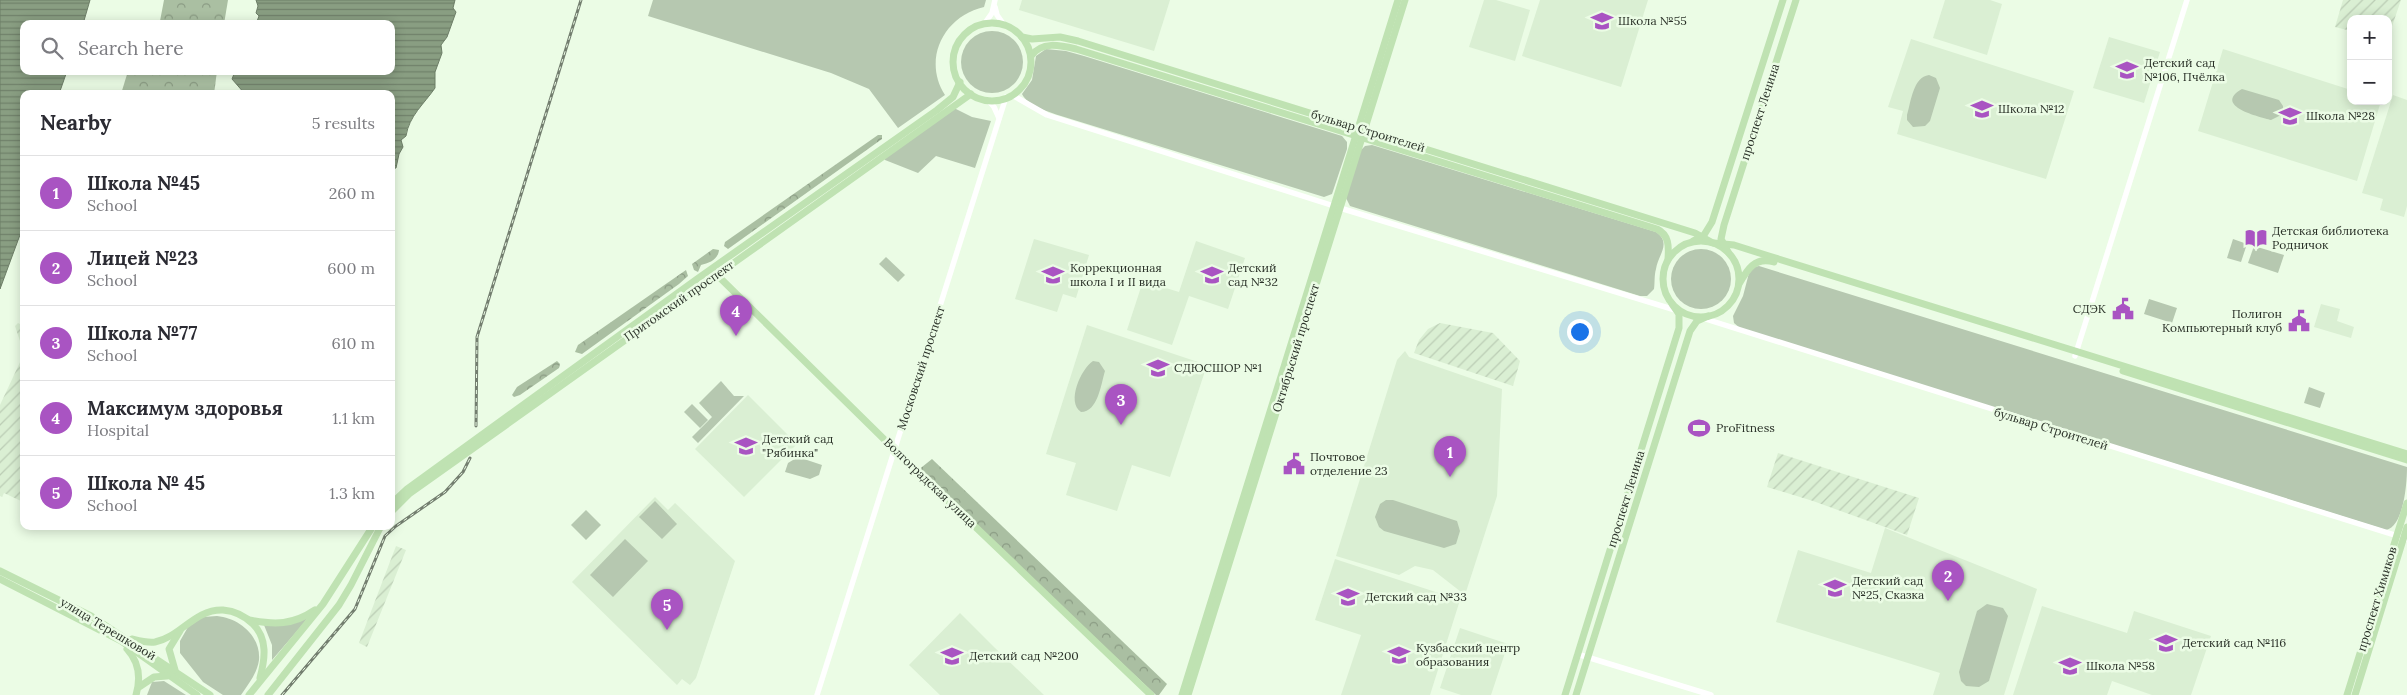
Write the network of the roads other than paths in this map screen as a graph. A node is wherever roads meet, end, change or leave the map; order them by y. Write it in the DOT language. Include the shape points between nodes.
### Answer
graph roads {
  1 [pos="1398,0"];
  2 [pos="1405,0"];
  3 [pos="1783,0"];
  4 [pos="1796,0"];
  5 [pos="2187,0"];
  6 [pos="995,2"];
  7 [pos="984,24"];
  8 [pos="1004,25"];
  9 [pos="1022,37"];
  10 [pos="1031,56"];
  11 [pos="960,82"];
  12 [pos="971,94"];
  13 [pos="1009,96"];
  14 [pos="988,100"];
  15 [pos="998,118"];
  16 [pos="1362,128"];
  17 [pos="1359,136"];
  18 [pos="1337,207"];
  19 [pos="1703,236"];
  20 [pos="1694,241"];
  21 [pos="1712,243"];
  22 [pos="1723,243"];
  23 [pos="1728,252"];
  24 [pos="1668,259"];
  25 [pos="712,269"];
  26 [pos="716,276"];
  27 [pos="1739,284"];
  28 [pos="1681,312"];
  29 [pos="1702,317"];
  30 [pos="2076,354"];
  31 [pos="895,450"];
  32 [pos="2407,454"];
  33 [pos="2407,460"];
  34 [pos="395,500"];
  35 [pos="2407,503"];
  36 [pos="395,508"];
  37 [pos="2407,527"];
  38 [pos="370,530"];
  39 [pos="379,530"];
  40 [pos="2402,538"];
  41 [pos="0,571"];
  42 [pos="341,575"];
  43 [pos="0,579"];
  44 [pos="351,585"];
  45 [pos="323,604"];
  46 [pos="249,620"];
  47 [pos="188,622"];
  48 [pos="122,639"];
  49 [pos="1577,654"];
  50 [pos="1588,658"];
  51 [pos="175,670"];
  52 [pos="169,676"];
  53 [pos="259,681"];
  54 [pos="139,687"];
  55 [pos="136,695"];
  56 [pos="197,695"];
  57 [pos="210,695"];
  58 [pos="249,695"];
  59 [pos="268,695"];
  60 [pos="817,695"];
  61 [pos="1151,695"];
  62 [pos="1182,695"];
  63 [pos="1188,695"];
  64 [pos="1565,695"];
  65 [pos="1576,695"];
  66 [pos="1710,695"];
  67 [pos="2347,695"];
  68 [pos="2355,695"];
  1 -- 16 [label="main road, Октябрьский проспект"];
  2 -- 16 [label="main road, Октябрьский проспект"];
  3 -- 19 [label="main road, проспект Ленина" via="1712,222"];
  4 -- 22 [label="main road, проспект Ленина" via="1721,234"];
  5 -- 30 [label="street"];
  6 -- 7 [label="street"];
  6 -- 8 [label="street" via="997,15"];
  7 -- 8 [label="main road"];
  7 -- 11 [label="main road" via="971,29 958,45 954,64"];
  8 -- 9 [label="main road"];
  9 -- 10 [label="main road"];
  9 -- 16 [label="main road, бульвар Строителей" via="1060,37 1078,41"];
  10 -- 13 [label="main road" via="1028,78"];
  10 -- 17 [label="main road, бульвар Строителей" via="1046,45 1076,49"];
  11 -- 12 [label="main road"];
  11 -- 25 [label="main road, Притомский проспект" via="953,97 937,110"];
  12 -- 14 [label="main road"];
  12 -- 26 [label="main road, Притомский проспект"];
  13 -- 14 [label="main road"];
  13 -- 15 [label="street, Московский проспект"];
  13 -- 18 [label="street" via="1047,115"];
  14 -- 15 [label="street"];
  15 -- 31 [label="street, Московский проспект"];
  16 -- 17 [label="main road, Октябрьский проспект"];
  16 -- 19 [label="main road, бульвар Строителей"];
  17 -- 18 [label="main road, Октябрьский проспект"];
  17 -- 24 [label="main road, бульвар Строителей" via="1657,228 1667,238"];
  18 -- 28 [label="street"];
  18 -- 62 [label="main road, Октябрьский проспект"];
  18 -- 63 [label="main road, Октябрьский проспект"];
  19 -- 20 [label="main road"];
  19 -- 21 [label="main road, бульвар Строителей"];
  20 -- 21 [label="main road"];
  20 -- 24 [label="main road" via="1682,246"];
  21 -- 22 [label="main road"];
  21 -- 23 [label="main road"];
  22 -- 23 [label="main road"];
  22 -- 30 [label="main road"];
  23 -- 27 [label="main road" via="1736,265"];
  24 -- 28 [label="main road" via="1663,270 1665,294"];
  25 -- 26 [label="main road, Волгоградская улица"];
  25 -- 34 [label="main road, Притомский проспект"];
  26 -- 31 [label="main road, Волгоградская улица"];
  26 -- 36 [label="main road, Притомский проспект" via="594,360 409,494"];
  27 -- 29 [label="main road" via="1730,303 1720,312"];
  27 -- 30 [label="main road" via="1754,264 1768,260"];
  28 -- 29 [label="main road"];
  28 -- 49 [label="main road, проспект Ленина" via="1679,328"];
  29 -- 40 [label="street, бульвар Строителей"];
  29 -- 50 [label="main road, проспект Ленина" via="1690,331"];
  30 -- 32 [label="main road"];
  30 -- 33 [label="main road"];
  31 -- 60 [label="street, Московский проспект"];
  31 -- 61 [label="main road, Волгоградская улица"];
  35 -- 40 [label="main road, проспект Химиков"];
  37 -- 40 [label="main road, проспект Химиков"];
  38 -- 42 [label="main road"];
  39 -- 44 [label="main road"];
  40 -- 67 [label="main road, проспект Химиков"];
  40 -- 68 [label="main road, проспект Химиков"];
  41 -- 48 [label="main road, улица Терешковой" via="70,605"];
  42 -- 44 [label="main road" via="350,575"];
  42 -- 45 [label="main road"];
  43 -- 48 [label="main road, улица Терешковой"];
  44 -- 59 [label="main road"];
  45 -- 46 [label="main road" via="288,623 274,625"];
  45 -- 53 [label="main road"];
  46 -- 47 [label="main road" via="229,611 216,610"];
  46 -- 53 [label="main road" via="264,643 264,664"];
  47 -- 48 [label="main road" via="154,642"];
  47 -- 51 [label="main road" via="169,649"];
  48 -- 51 [label="main road, улица Терешковой"];
  48 -- 52 [label="main road, улица Терешковой"];
  48 -- 54 [label="main road" via="136,661"];
  49 -- 50 [label="street"];
  49 -- 64 [label="main road, проспект Ленина"];
  50 -- 65 [label="main road, проспект Ленина"];
  50 -- 66 [label="street"];
  51 -- 57 [label="main road, улица Терешковой"];
  52 -- 54 [label="main road" via="154,677"];
  52 -- 56 [label="main road, улица Терешковой"];
  53 -- 58 [label="main road"];
  54 -- 55 [label="main road"];
}
